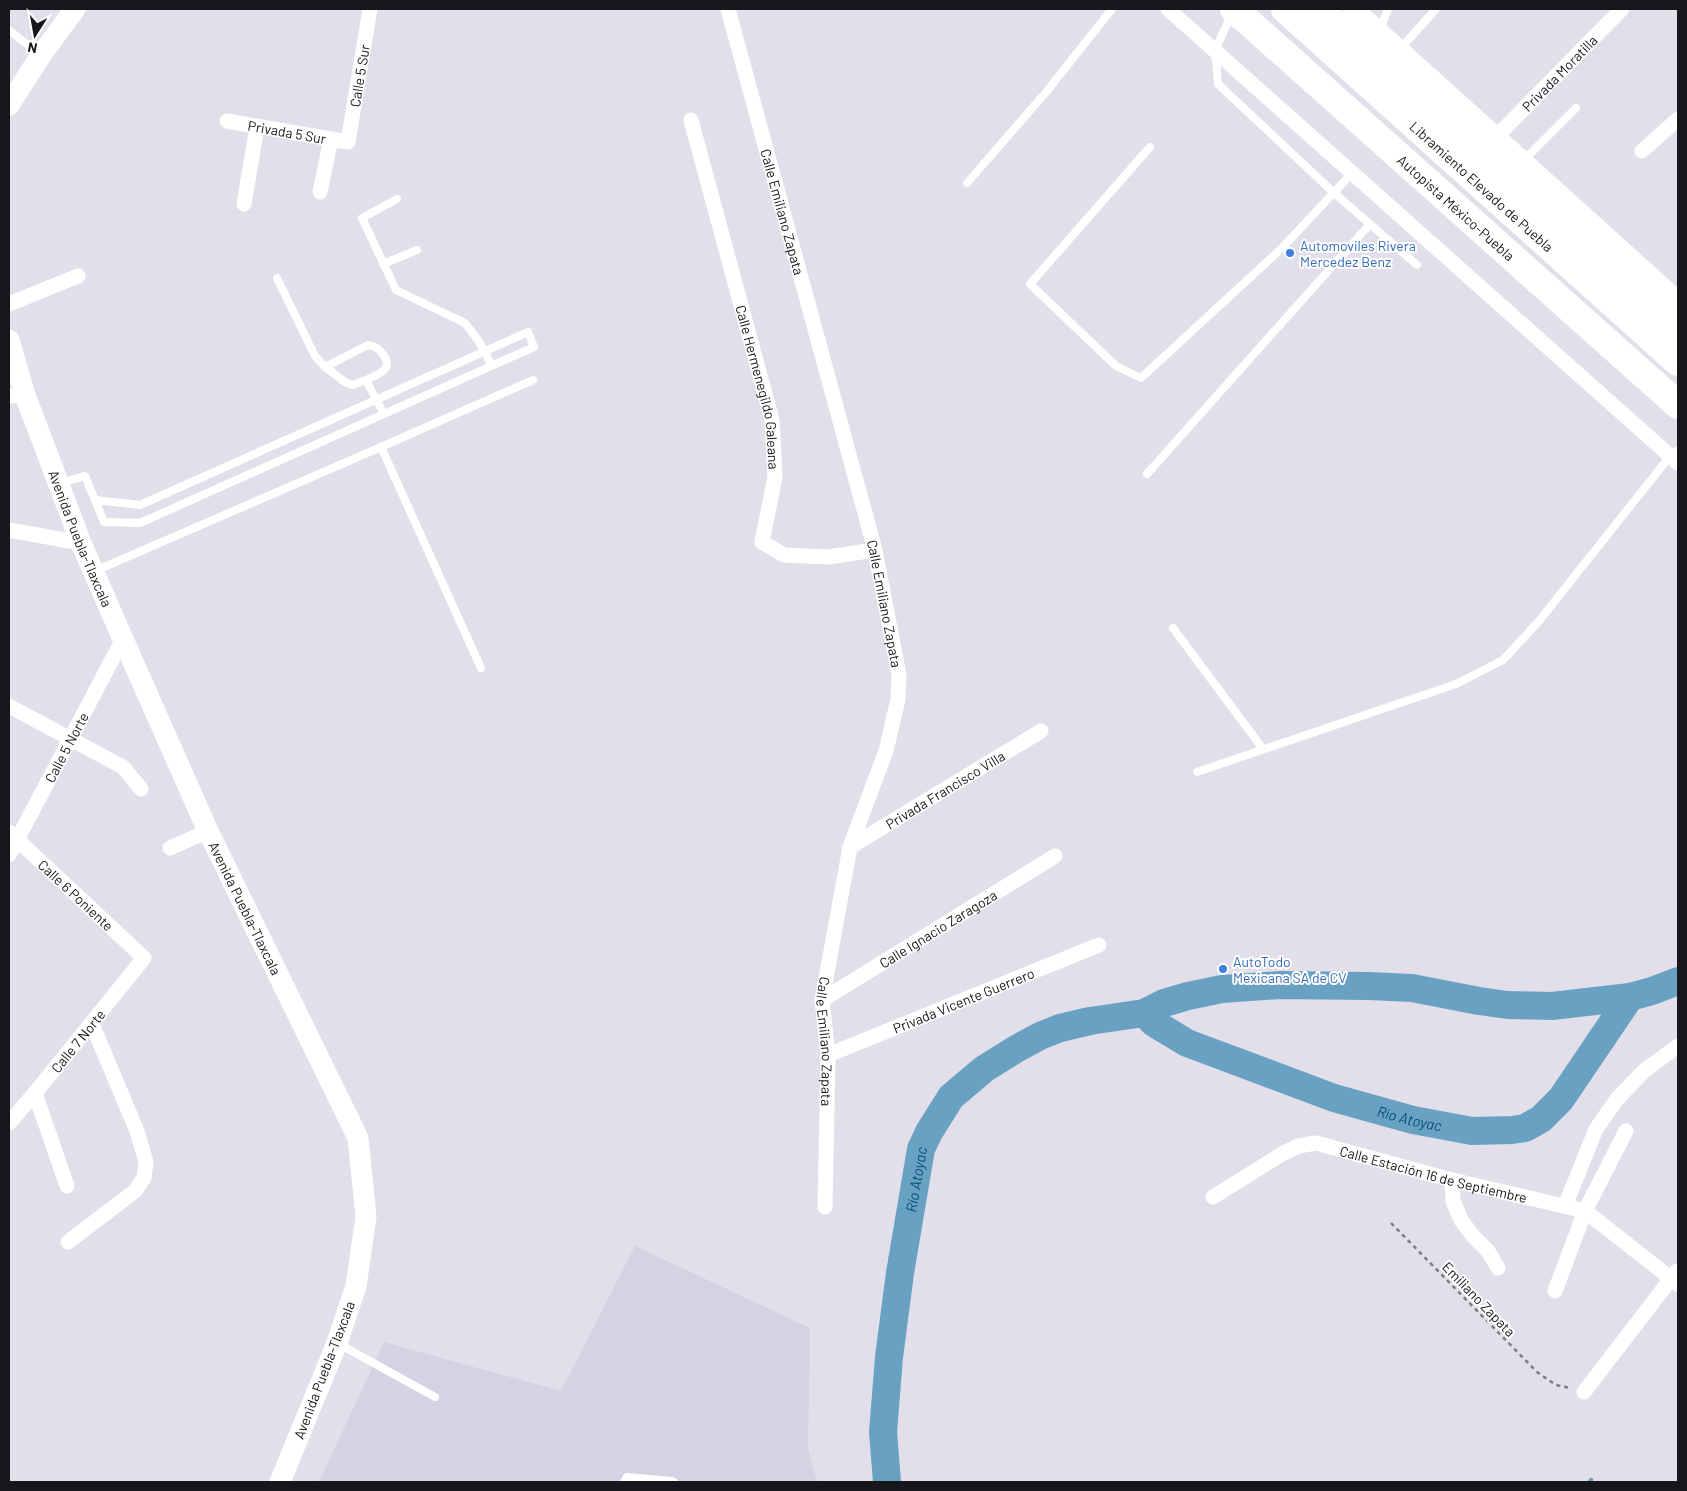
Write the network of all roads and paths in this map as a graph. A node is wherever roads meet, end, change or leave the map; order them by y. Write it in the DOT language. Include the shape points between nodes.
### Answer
graph roads {
  1 [pos="75,9"];
  2 [pos="370,9"];
  3 [pos="728,9"];
  4 [pos="1112,9"];
  5 [pos="1168,9"];
  6 [pos="1286,9"];
  7 [pos="1318,9"];
  8 [pos="1353,9"];
  9 [pos="1388,9"];
  10 [pos="1436,9"];
  11 [pos="1622,9"];
  12 [pos="1233,11"];
  13 [pos="9,30"];
  14 [pos="1379,32"];
  15 [pos="1215,50"];
  16 [pos="1399,50"];
  17 [pos="41,55"];
  18 [pos="9,105"];
  19 [pos="1576,108"];
  20 [pos="691,120"];
  21 [pos="1678,120"];
  22 [pos="227,122"];
  23 [pos="258,127"];
  24 [pos="1496,137"];
  25 [pos="331,139"];
  26 [pos="348,142"];
  27 [pos="1150,147"];
  28 [pos="1642,151"];
  29 [pos="1523,162"];
  30 [pos="1353,172"];
  31 [pos="967,183"];
  32 [pos="320,192"];
  33 [pos="1333,192"];
  34 [pos="397,199"];
  35 [pos="244,204"];
  36 [pos="1370,224"];
  37 [pos="417,250"];
  38 [pos="383,264"];
  39 [pos="1417,265"];
  40 [pos="78,276"];
  41 [pos="277,278"];
  42 [pos="1674,294"];
  43 [pos="9,304"];
  44 [pos="1678,329"];
  45 [pos="9,340"];
  46 [pos="484,351"];
  47 [pos="1678,362"];
  48 [pos="492,366"];
  49 [pos="324,367"];
  50 [pos="366,380"];
  51 [pos="533,380"];
  52 [pos="1678,388"];
  53 [pos="17,396"];
  54 [pos="377,400"];
  55 [pos="1678,405"];
  56 [pos="384,414"];
  57 [pos="380,448"];
  58 [pos="1676,456"];
  59 [pos="1147,474"];
  60 [pos="199,480"];
  61 [pos="58,484"];
  62 [pos="205,494"];
  63 [pos="95,500"];
  64 [pos="9,530"];
  65 [pos="81,543"];
  66 [pos="875,550"];
  67 [pos="94,572"];
  68 [pos="1173,628"];
  69 [pos="123,639"];
  70 [pos="481,668"];
  71 [pos="9,706"];
  72 [pos="1041,731"];
  73 [pos="71,739"];
  74 [pos="1263,749"];
  75 [pos="1198,772"];
  76 [pos="141,789"];
  77 [pos="208,831"];
  78 [pos="13,836"];
  79 [pos="170,848"];
  80 [pos="850,848"];
  81 [pos="9,855"];
  82 [pos="1055,856"];
  83 [pos="1099,945"];
  84 [pos="144,958"];
  85 [pos="822,1000"];
  86 [pos="92,1024"];
  87 [pos="1678,1046"];
  88 [pos="828,1055"];
  89 [pos="35,1093"];
  90 [pos="9,1122"];
  91 [pos="1626,1130"];
  92 [pos="1452,1180"];
  93 [pos="67,1186"];
  94 [pos="1213,1197"];
  95 [pos="1565,1206"];
  96 [pos="825,1207"];
  97 [pos="1586,1211"];
  98 [pos="1391,1223"];
  99 [pos="68,1242"];
  100 [pos="1498,1268"];
  101 [pos="1676,1277"];
  102 [pos="1555,1291"];
  103 [pos="338,1343"];
  104 [pos="1556,1384"];
  105 [pos="1584,1392"];
  106 [pos="435,1398"];
  107 [pos="280,1482"];
  108 [pos="624,1482"];
  109 [pos="674,1482"];
  1 -- 17 [label="main road"];
  2 -- 26 [label="street, Calle 5 Sur"];
  3 -- 66 [label="street, Calle Emiliano Zapata"];
  4 -- 31 [label="lane"];
  5 -- 15 [label="street"];
  6 -- 47 [label="highway, Libramiento Elevado de Puebla"];
  7 -- 44 [label="highway"];
  8 -- 14 [label="main road"];
  9 -- 14 [label="lane"];
  10 -- 16 [label="lane"];
  11 -- 24 [label="street, Privada Moratilla"];
  12 -- 15 [label="lane"];
  12 -- 52 [label="highway, Libramiento Elevado de Puebla" via="1573,291"];
  12 -- 55 [label="highway, Autopista México-Puebla" via="1272,42"];
  13 -- 17 [label="lane"];
  14 -- 16 [label="main road"];
  15 -- 30 [label="street"];
  15 -- 33 [label="lane" via="1218,84"];
  16 -- 24 [label="main road"];
  17 -- 18 [label="main road"];
  19 -- 29 [label="lane"];
  20 -- 66 [label="street, Calle Hermenegildo Galeana" via="772,420 775,477 762,542 784,554 828,557"];
  21 -- 28 [label="street"];
  22 -- 23 [label="street, Privada 5 Sur"];
  23 -- 25 [label="street, Privada 5 Sur"];
  23 -- 35 [label="street"];
  24 -- 29 [label="main road"];
  25 -- 26 [label="street, Privada 5 Sur"];
  25 -- 32 [label="street"];
  27 -- 33 [label="lane" via="1030,284 1116,366 1141,378 1282,248"];
  29 -- 42 [label="main road"];
  30 -- 33 [label="lane"];
  30 -- 58 [label="street"];
  33 -- 36 [label="lane"];
  34 -- 38 [label="lane" via="362,218"];
  36 -- 39 [label="lane"];
  36 -- 59 [label="lane"];
  37 -- 38 [label="lane"];
  38 -- 46 [label="lane" via="396,290 465,323"];
  40 -- 43 [label="street"];
  41 -- 49 [label="lane" via="315,356"];
  45 -- 53 [label="main road, Avenida Puebla-Tlaxcala"];
  46 -- 48 [label="lane"];
  46 -- 48 [label="lane" via="528,332 534,347"];
  46 -- 54 [label="lane"];
  48 -- 56 [label="lane"];
  49 -- 50 [label="lane" via="352,385"];
  49 -- 50 [label="lane" via="374,345 387,365"];
  50 -- 54 [label="lane"];
  51 -- 57 [label="lane"];
  53 -- 61 [label="main road, Avenida Puebla-Tlaxcala"];
  54 -- 56 [label="lane"];
  54 -- 60 [label="lane"];
  56 -- 62 [label="lane"];
  57 -- 67 [label="lane"];
  57 -- 70 [label="lane"];
  58 -- 74 [label="lane" via="1503,660 1456,684"];
  60 -- 62 [label="lane"];
  60 -- 63 [label="lane" via="140,505"];
  61 -- 63 [label="lane" via="85,476"];
  61 -- 65 [label="main road, Avenida Puebla-Tlaxcala"];
  62 -- 63 [label="lane" via="140,523 104,522"];
  64 -- 65 [label="street"];
  65 -- 67 [label="main road, Avenida Puebla-Tlaxcala"];
  66 -- 80 [label="street, Calle Emiliano Zapata" via="899,675 898,699 886,751"];
  67 -- 69 [label="main road, Avenida Puebla-Tlaxcala"];
  68 -- 74 [label="lane"];
  69 -- 73 [label="street, Calle 5 Norte"];
  69 -- 77 [label="main road, Avenida Puebla-Tlaxcala"];
  71 -- 73 [label="street"];
  72 -- 80 [label="street, Privada Francisco Villa"];
  73 -- 76 [label="street" via="123,767"];
  73 -- 78 [label="street, Calle 5 Norte"];
  74 -- 75 [label="lane"];
  77 -- 79 [label="street"];
  77 -- 103 [label="main road, Avenida Puebla-Tlaxcala" via="358,1138 366,1217 356,1286"];
  78 -- 81 [label="street, Calle 5 Norte"];
  78 -- 84 [label="street, Calle 6 Poniente"];
  80 -- 85 [label="street, Calle Emiliano Zapata"];
  82 -- 85 [label="street, Calle Ignacio Zaragoza"];
  83 -- 88 [label="street, Privada Vicente Guerrero"];
  84 -- 86 [label="street, Calle 7 Norte"];
  85 -- 88 [label="street, Calle Emiliano Zapata"];
  86 -- 89 [label="street, Calle 7 Norte"];
  86 -- 99 [label="street" via="137,1132 146,1162 144,1178 135,1192"];
  87 -- 95 [label="street" via="1645,1070 1617,1099 1596,1129"];
  88 -- 96 [label="street, Calle Emiliano Zapata"];
  89 -- 90 [label="street, Calle 7 Norte"];
  89 -- 93 [label="street"];
  91 -- 97 [label="street"];
  92 -- 94 [label="street, Calle Estación 16 de Septiembre" via="1316,1144 1298,1146 1282,1154"];
  92 -- 95 [label="street, Calle Estación 16 de Septiembre"];
  92 -- 100 [label="street" via="1453,1201 1460,1220 1488,1250"];
  95 -- 97 [label="street, Calle Estación 16 de Septiembre"];
  97 -- 101 [label="street"];
  97 -- 102 [label="street"];
  98 -- 104 [label="path, Emiliano Zapata" via="1526,1362"];
  101 -- 105 [label="street"];
  103 -- 106 [label="lane"];
  103 -- 107 [label="main road, Avenida Puebla-Tlaxcala"];
  108 -- 109 [label="lane" via="627,1478"];
}
